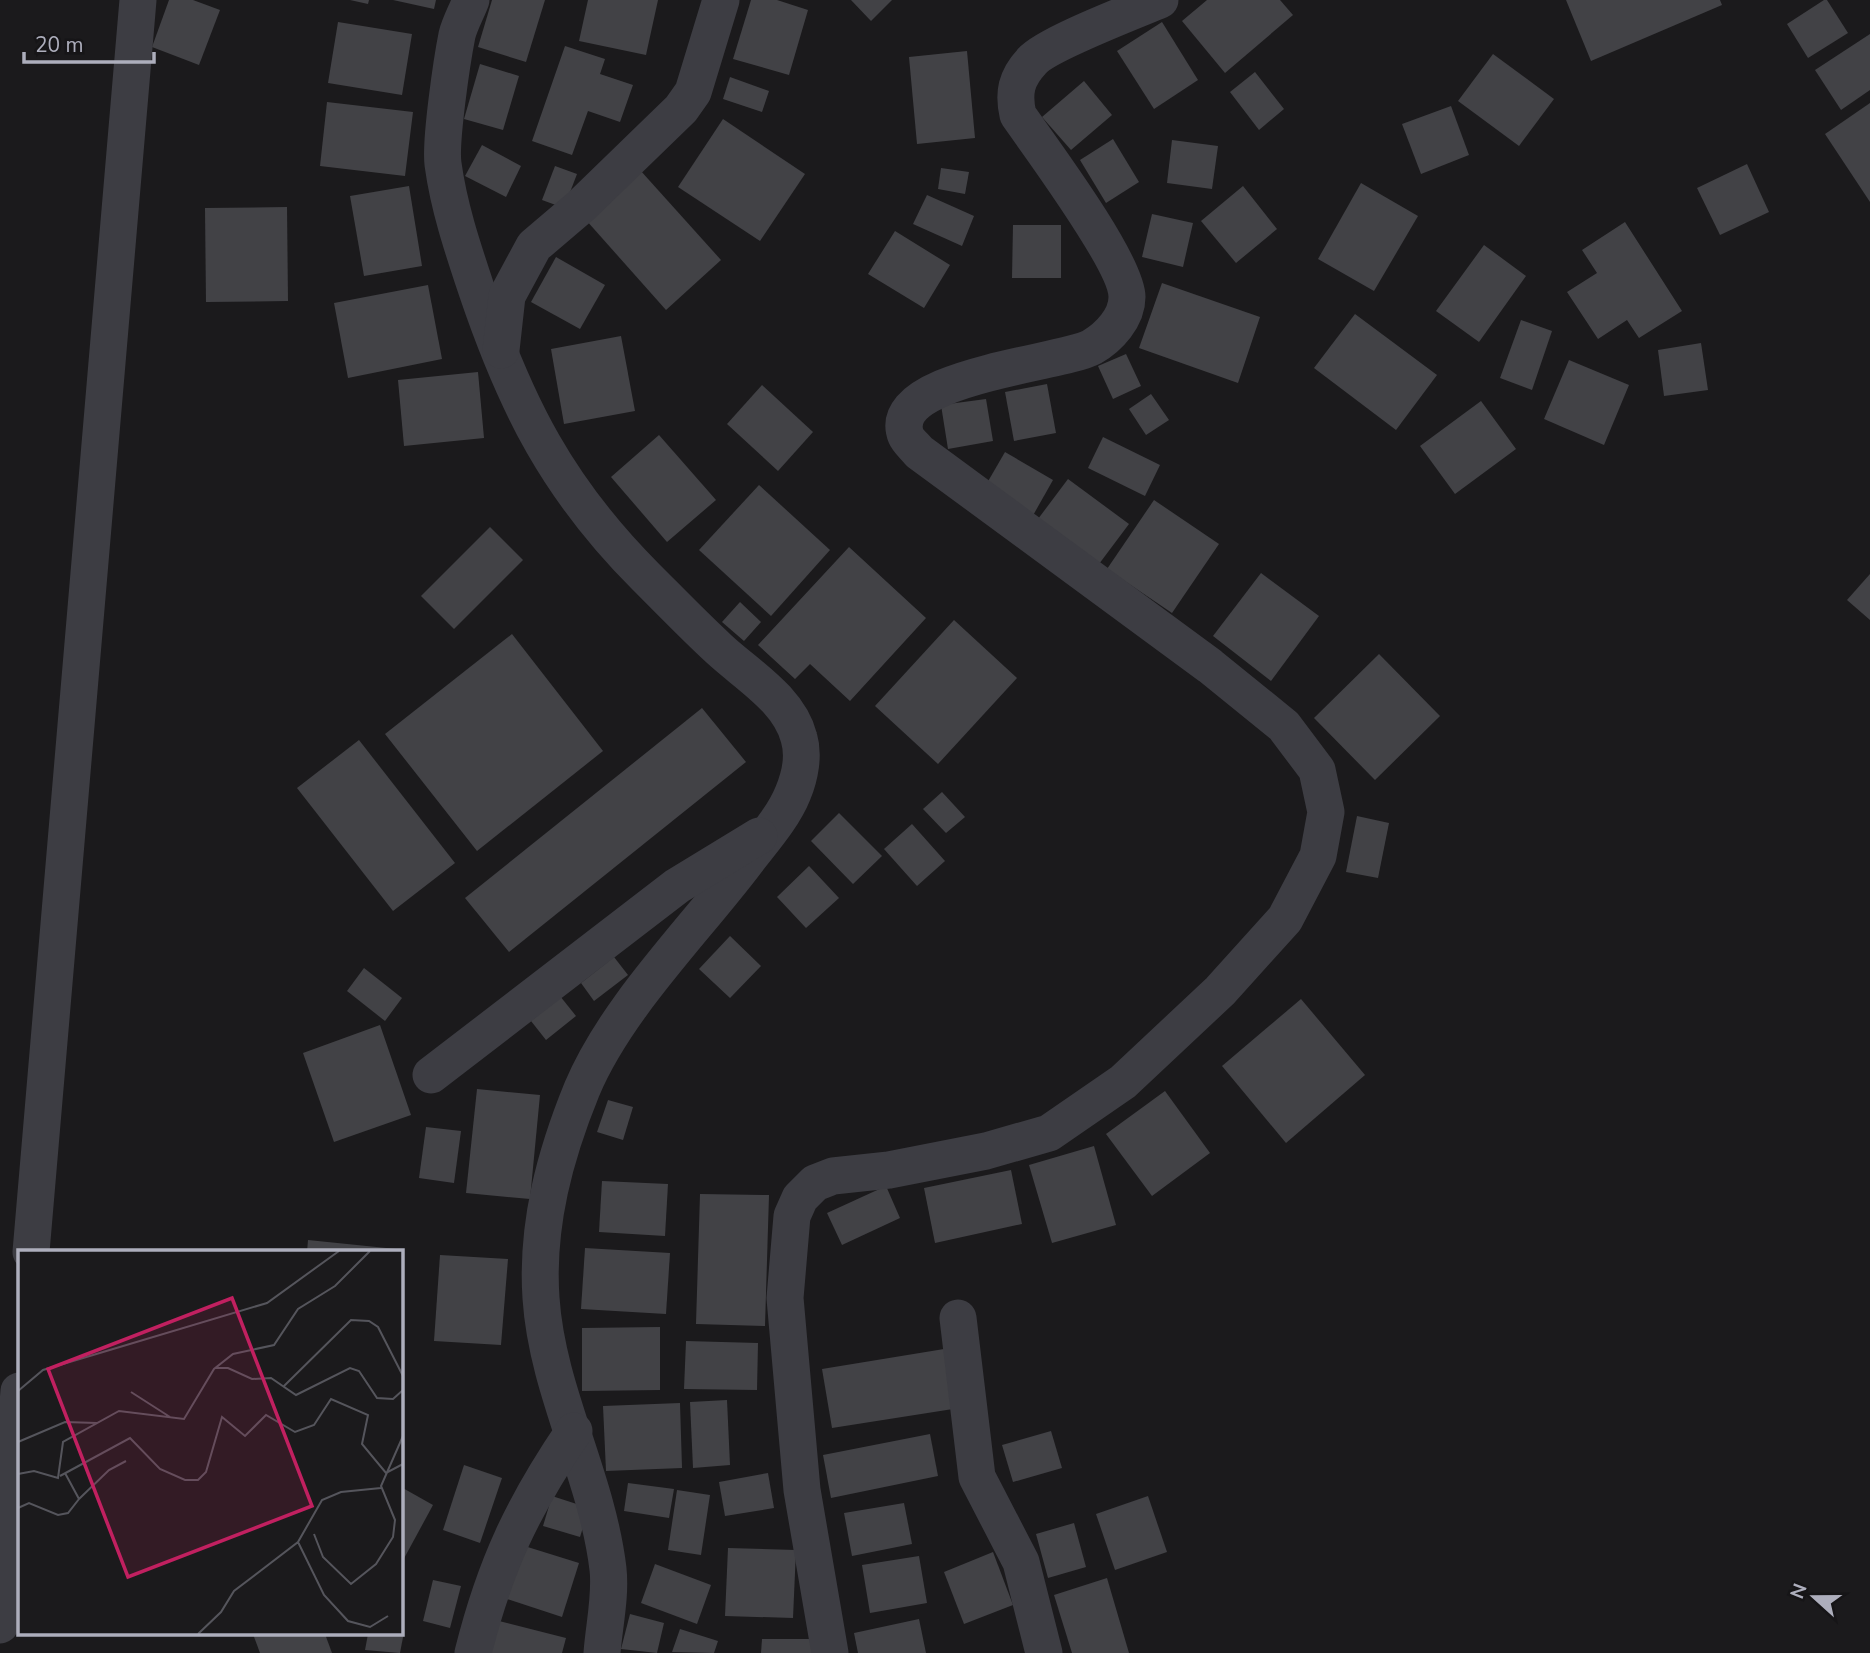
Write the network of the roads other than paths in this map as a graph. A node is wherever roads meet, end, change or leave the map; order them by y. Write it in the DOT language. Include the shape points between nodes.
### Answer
graph roads {
  1 [pos="138,0"];
  2 [pos="471,0"];
  3 [pos="721,0"];
  4 [pos="1160,0"];
  5 [pos="500,359"];
  6 [pos="770,831"];
  7 [pos="431,1075"];
  8 [pos="31,1250"];
  9 [pos="958,1318"];
  10 [pos="18,1403"];
  11 [pos="574,1431"];
  12 [pos="0,1625"];
  13 [pos="473,1653"];
  14 [pos="602,1653"];
  15 [pos="830,1653"];
  16 [pos="1044,1653"];
  1 -- 8 [label="street"];
  2 -- 5 [label="street" via="458,31 442,159 458,235"];
  3 -- 5 [label="street" via="693,92 681,109 534,246 508,296"];
  4 -- 15 [label="street" via="1034,58 1016,85 1018,116 1077,199 1122,278 1127,297 1121,318 1108,337 1089,349 928,393 911,406 905,419 906,435 919,452 1210,666 1284,726 1317,770 1326,812 1318,856 1285,919 1220,991 1123,1082 1049,1133 974,1154 833,1176 815,1183 800,1198 792,1216 785,1298 802,1490"];
  5 -- 6 [label="street" via="531,426 583,509 791,718 800,740 801,765 793,794"];
  6 -- 7 [label="street" via="677,886"];
  6 -- 11 [label="street" via="631,1006 584,1084 555,1163 542,1225 541,1298 552,1369"];
  9 -- 16 [label="street" via="977,1477 1021,1562"];
  10 -- 12 [label="street"];
  11 -- 13 [label="street" via="538,1484 513,1534 489,1591"];
  11 -- 14 [label="street" via="609,1573"];
}
